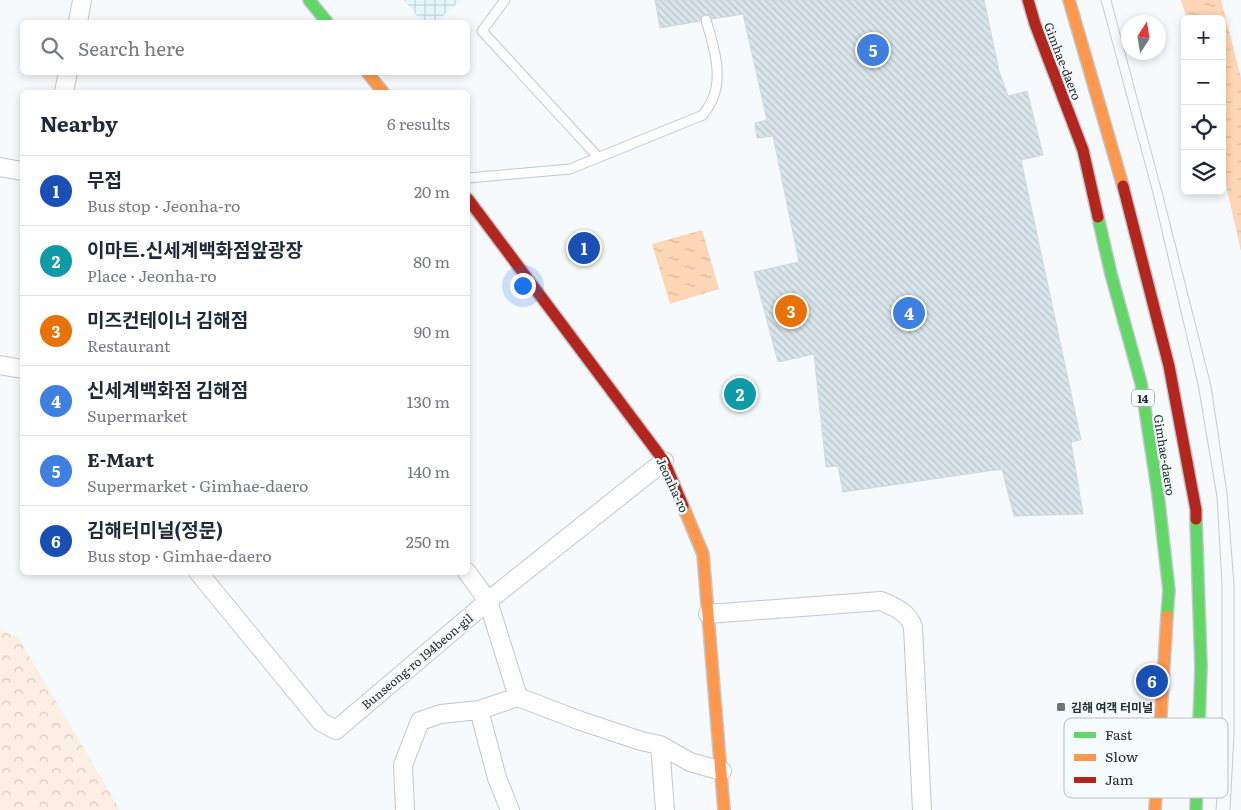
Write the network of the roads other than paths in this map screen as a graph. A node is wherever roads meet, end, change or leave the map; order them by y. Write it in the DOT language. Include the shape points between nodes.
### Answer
graph roads {
  1 [pos="82,0"];
  2 [pos="309,0"];
  3 [pos="505,0"];
  4 [pos="1028,0"];
  5 [pos="1068,0"];
  6 [pos="78,20"];
  7 [pos="325,20"];
  8 [pos="706,20"];
  9 [pos="67,75"];
  10 [pos="369,75"];
  11 [pos="64,90"];
  12 [pos="381,90"];
  13 [pos="598,158"];
  14 [pos="0,167"];
  15 [pos="20,171"];
  16 [pos="470,178"];
  17 [pos="470,202"];
  18 [pos="20,364"];
  19 [pos="0,365"];
  20 [pos="664,462"];
  21 [pos="200,575"];
  22 [pos="469,575"];
  23 [pos="488,601"];
  24 [pos="708,614"];
  25 [pos="518,697"];
  26 [pos="479,710"];
  27 [pos="1161,718"];
  28 [pos="1199,718"];
  29 [pos="660,744"];
  30 [pos="722,771"];
  31 [pos="406,810"];
  32 [pos="510,810"];
  33 [pos="665,810"];
  34 [pos="724,810"];
  35 [pos="922,810"];
  1 -- 6 [label="street"];
  2 -- 7 [label="main road"];
  3 -- 13 [label="lane" via="482,31"];
  4 -- 27 [label="main road, Gimhae-daero / 14" via="1034,24 1083,150 1140,383 1169,590"];
  5 -- 28 [label="main road, Gimhae-daero" via="1116,157 1167,356 1196,510 1201,667"];
  8 -- 13 [label="lane" via="717,75 714,98 703,115"];
  9 -- 11 [label="street"];
  10 -- 12 [label="main road"];
  13 -- 16 [label="lane" via="570,169"];
  14 -- 15 [label="street"];
  17 -- 20 [label="main road, Jeonha-ro"];
  18 -- 19 [label="street"];
  20 -- 23 [label="street, Bunseong-ro 194beon-gil"];
  20 -- 24 [label="main road, Jeonha-ro" via="703,554"];
  21 -- 23 [label="street, Bunseong-ro 194beon-gil" via="321,722 336,730"];
  22 -- 23 [label="street"];
  23 -- 25 [label="street"];
  24 -- 30 [label="main road, Jeonha-ro"];
  24 -- 35 [label="street" via="881,602 901,610 910,618"];
  25 -- 26 [label="street"];
  25 -- 29 [label="street" via="641,741"];
  26 -- 31 [label="street" via="442,714 420,722 403,765"];
  26 -- 32 [label="street" via="497,778"];
  29 -- 30 [label="street" via="690,762"];
  29 -- 33 [label="street"];
  30 -- 34 [label="main road, Jeonha-ro"];
}
